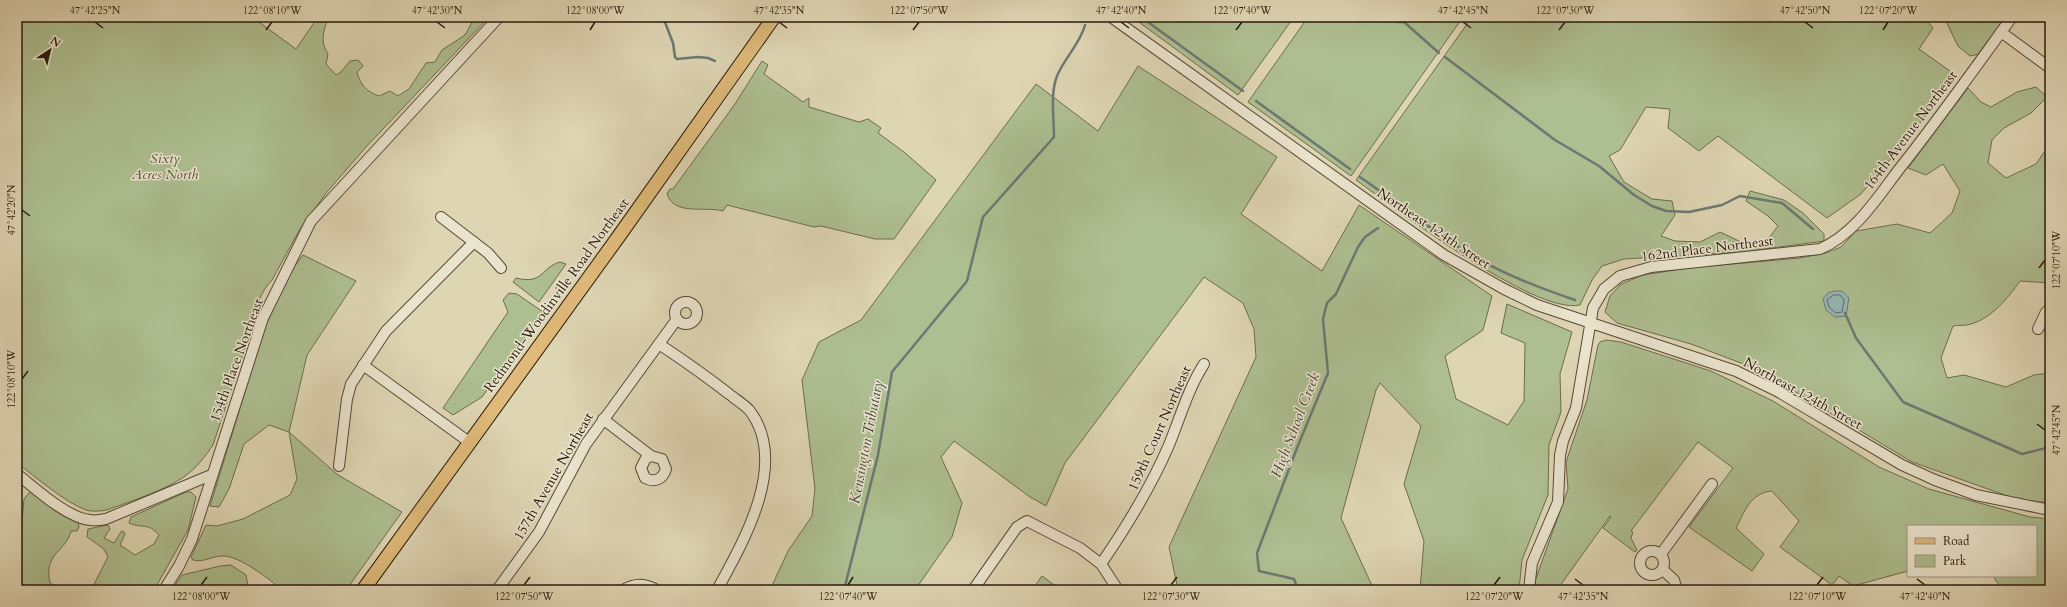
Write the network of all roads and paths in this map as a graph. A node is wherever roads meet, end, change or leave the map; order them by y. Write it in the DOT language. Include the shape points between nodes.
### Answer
graph roads {
  1 [pos="499,17"];
  2 [pos="774,17"];
  3 [pos="1111,17"];
  4 [pos="2012,17"];
  5 [pos="2001,32"];
  6 [pos="2050,68"];
  7 [pos="441,217"];
  8 [pos="474,242"];
  9 [pos="1820,249"];
  10 [pos="501,268"];
  11 [pos="2050,310"];
  12 [pos="677,320"];
  13 [pos="1590,323"];
  14 [pos="2038,329"];
  15 [pos="660,344"];
  16 [pos="1204,364"];
  17 [pos="363,365"];
  18 [pos="603,419"];
  19 [pos="469,442"];
  20 [pos="651,456"];
  21 [pos="339,466"];
  22 [pos="17,474"];
  23 [pos="211,475"];
  24 [pos="1712,484"];
  25 [pos="2050,510"];
  26 [pos="1661,554"];
  27 [pos="1101,564"];
  28 [pos="1663,570"];
  29 [pos="164,590"];
  30 [pos="363,590"];
  31 [pos="497,590"];
  32 [pos="623,590"];
  33 [pos="657,590"];
  34 [pos="717,590"];
  35 [pos="973,590"];
  36 [pos="1118,590"];
  37 [pos="1529,590"];
  38 [pos="1677,590"];
  1 -- 23 [label="street, 154th Place Northeast" via="311,221 263,318"];
  2 -- 19 [label="main road, Redmond-Woodinville Road Northeast" via="666,171"];
  3 -- 13 [label="street, Northeast 124th Street" via="1450,258 1537,306"];
  4 -- 5 [label="street, 164th Avenue Northeast"];
  5 -- 6 [label="street"];
  5 -- 9 [label="street, 164th Avenue Northeast" via="1922,141 1867,210 1835,243"];
  7 -- 8 [label="street"];
  8 -- 10 [label="street"];
  8 -- 17 [label="street" via="386,331"];
  9 -- 13 [label="street, 162nd Place Northeast" via="1684,262 1631,272 1604,289 1593,308"];
  11 -- 14 [label="street" via="2046,312"];
  12 -- 15 [label="street, 157th Avenue Northeast"];
  13 -- 25 [label="street, Northeast 124th Street" via="1736,371 1777,391 1902,465 1935,480 1976,494"];
  13 -- 37 [label="street, 162nd Place Northeast" via="1576,408 1560,455 1558,502 1532,563"];
  15 -- 18 [label="street, 157th Avenue Northeast"];
  15 -- 34 [label="street" via="749,410 763,437 767,461 752,518 743,543"];
  16 -- 27 [label="street, 159th Court Northeast" via="1196,376 1168,447 1131,522"];
  17 -- 19 [label="street"];
  17 -- 21 [label="street" via="351,384 347,399"];
  18 -- 20 [label="street"];
  18 -- 31 [label="street, 157th Avenue Northeast" via="572,469 540,532"];
  19 -- 30 [label="main road, Redmond-Woodinville Road Northeast"];
  22 -- 23 [label="street" via="58,505 90,520 106,519"];
  23 -- 29 [label="street, 154th Place Northeast" via="192,539"];
  24 -- 26 [label="street"];
  26 -- 28 [label="street" via="1665,562"];
  26 -- 28 [label="street" via="1654,551 1646,552 1640,562 1642,570 1648,575 1657,575"];
  27 -- 35 [label="street" via="1080,548 1027,522 1017,527"];
  27 -- 36 [label="street"];
  28 -- 38 [label="street" via="1674,580"];
  32 -- 33 [label="street" via="635,584"];
}
